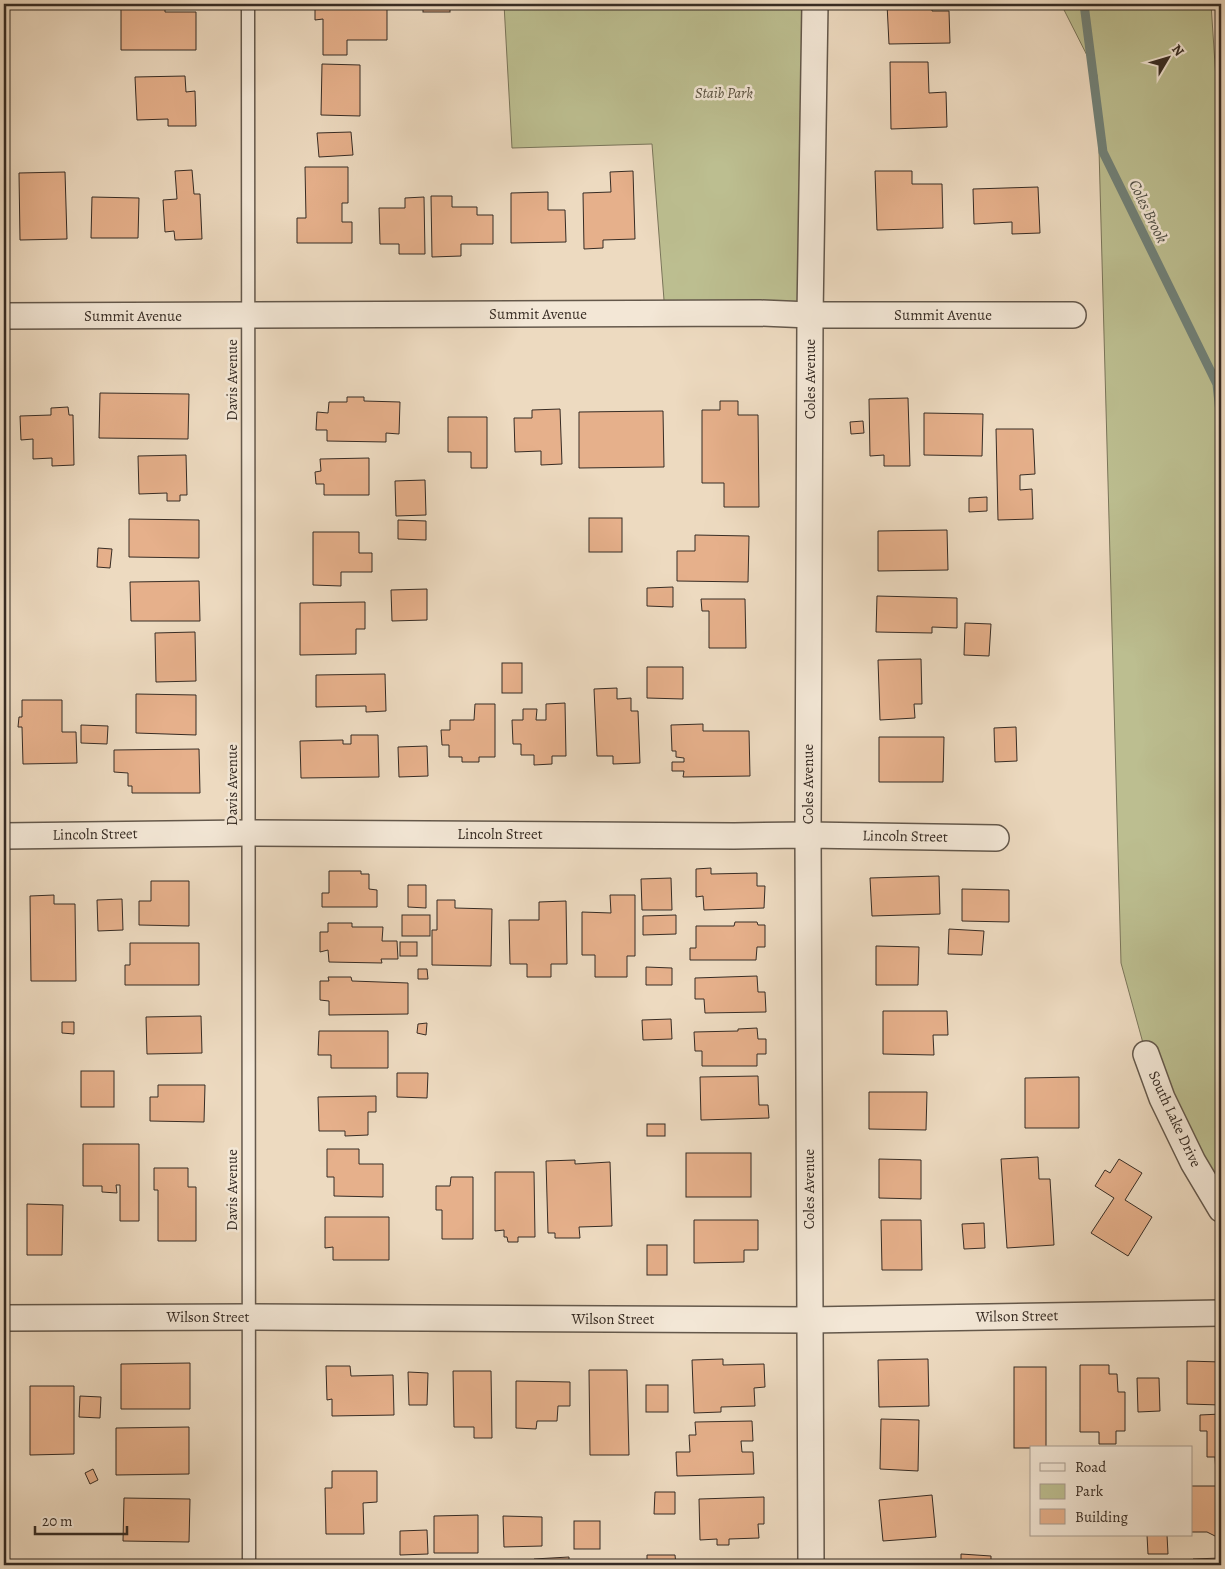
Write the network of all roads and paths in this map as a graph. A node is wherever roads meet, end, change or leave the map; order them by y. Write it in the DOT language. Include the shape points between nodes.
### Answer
graph roads {
  1 [pos="248,4"];
  2 [pos="815,4"];
  3 [pos="248,315"];
  4 [pos="4,316"];
  5 [pos="810,316"];
  6 [pos="1073,316"];
  7 [pos="248,833"];
  8 [pos="808,835"];
  9 [pos="4,836"];
  10 [pos="996,838"];
  11 [pos="1146,1054"];
  12 [pos="1221,1209"];
  13 [pos="1221,1313"];
  14 [pos="249,1316"];
  15 [pos="4,1318"];
  16 [pos="810,1320"];
  17 [pos="248,1565"];
  18 [pos="811,1565"];
  1 -- 3 [label="lane, Davis Avenue"];
  2 -- 5 [label="street, Coles Avenue"];
  3 -- 4 [label="street, Summit Avenue"];
  3 -- 5 [label="street, Summit Avenue" via="760,313"];
  3 -- 7 [label="lane, Davis Avenue"];
  5 -- 6 [label="street, Summit Avenue"];
  5 -- 8 [label="street, Coles Avenue"];
  7 -- 8 [label="street, Lincoln Street"];
  7 -- 9 [label="street, Lincoln Street"];
  7 -- 14 [label="lane, Davis Avenue"];
  8 -- 10 [label="street, Lincoln Street"];
  8 -- 16 [label="street, Coles Avenue"];
  11 -- 12 [label="street, South Lake Drive" via="1162,1098 1193,1162"];
  13 -- 16 [label="street, Wilson Street"];
  14 -- 15 [label="street, Wilson Street"];
  14 -- 16 [label="street, Wilson Street"];
  14 -- 17 [label="lane, Davis Avenue"];
  16 -- 18 [label="street, Coles Avenue"];
}
